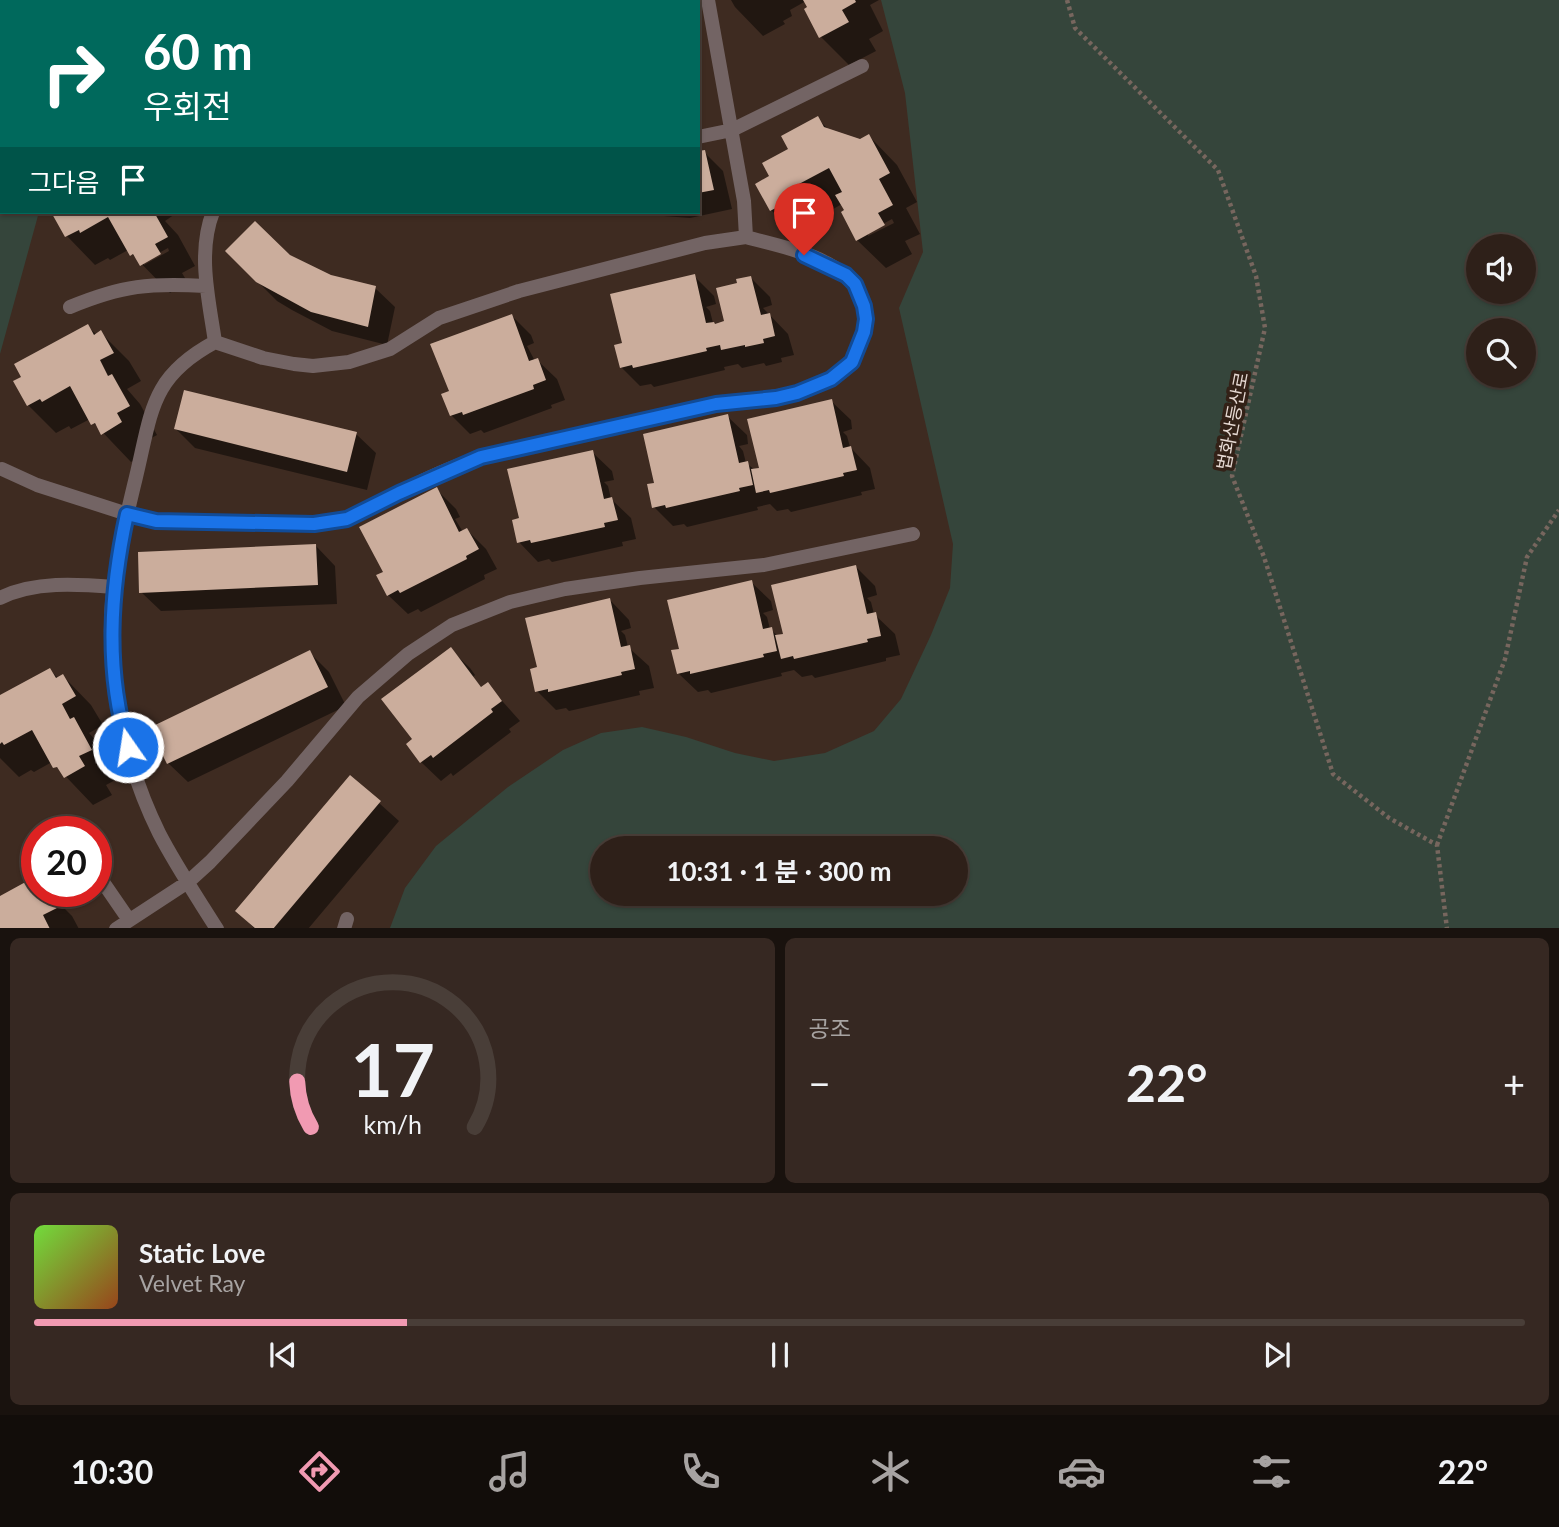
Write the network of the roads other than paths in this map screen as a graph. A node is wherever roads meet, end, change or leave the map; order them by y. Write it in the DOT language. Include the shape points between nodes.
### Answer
graph roads {
  1 [pos="705,4"];
  2 [pos="862,66"];
  3 [pos="732,130"];
  4 [pos="700,137"];
  5 [pos="212,214"];
  6 [pos="746,237"];
  7 [pos="206,286"];
  8 [pos="70,307"];
  9 [pos="215,342"];
  10 [pos="2,469"];
  11 [pos="127,514"];
  12 [pos="913,534"];
  13 [pos="114,587"];
  14 [pos="0,598"];
  15 [pos="188,882"];
  16 [pos="112,895"];
  17 [pos="130,920"];
  18 [pos="118,928"];
  19 [pos="216,928"];
  1 -- 3 [label="lane"];
  2 -- 3 [label="lane"];
  3 -- 4 [label="lane"];
  3 -- 6 [label="lane"];
  5 -- 7 [label="lane"];
  6 -- 9 [label="lane" via="705,243 519,291 439,318 390,349 349,362 294,364"];
  6 -- 11 [label="lane" via="819,260 855,284 864,306 864,332 852,362 831,379 776,398 716,404 481,457 331,523 156,521"];
  7 -- 8 [label="lane" via="138,285"];
  7 -- 9 [label="lane"];
  9 -- 11 [label="lane" via="186,359 160,389"];
  10 -- 11 [label="lane"];
  11 -- 13 [label="lane"];
  12 -- 15 [label="lane" via="764,565 565,589 510,602 452,625 408,654 358,697 254,817"];
  13 -- 14 [label="lane" via="44,587"];
  13 -- 15 [label="lane" via="113,664 123,732 150,813"];
  15 -- 17 [label="lane"];
  15 -- 19 [label="lane"];
  16 -- 17 [label="lane"];
  17 -- 18 [label="lane"];
}
